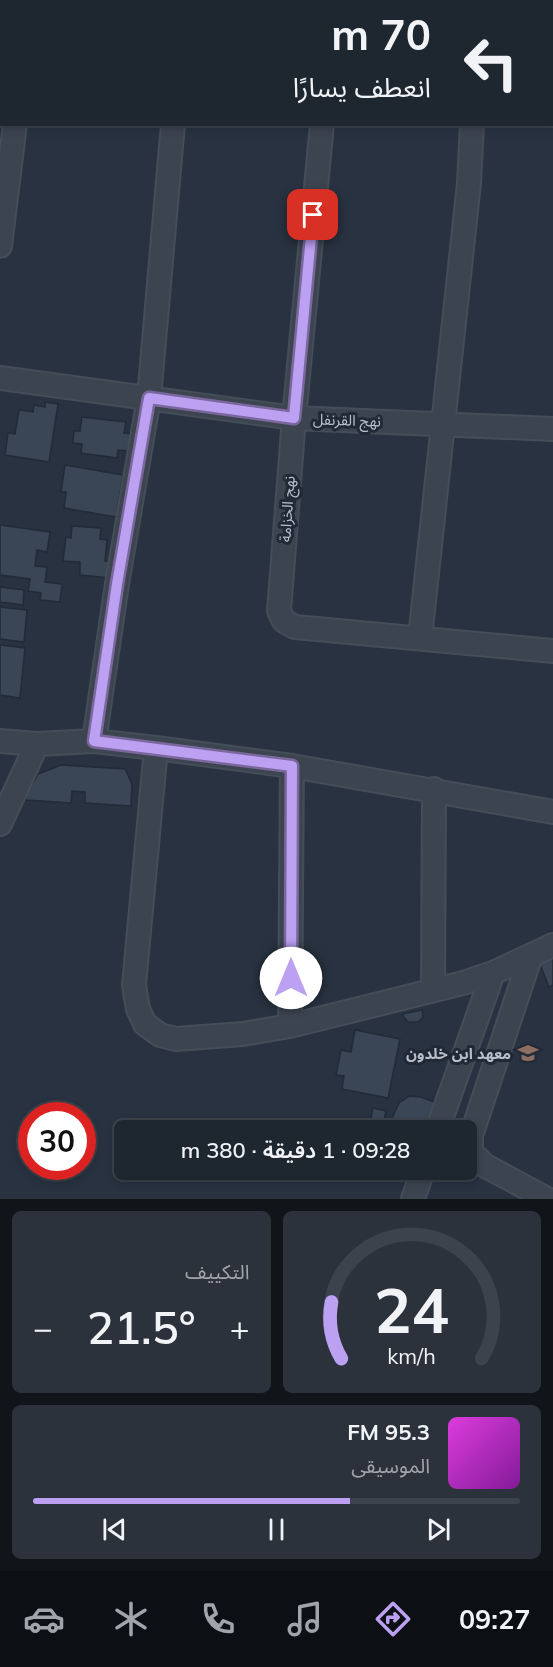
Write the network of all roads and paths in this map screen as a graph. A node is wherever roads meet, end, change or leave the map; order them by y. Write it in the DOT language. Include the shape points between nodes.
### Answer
graph roads {
  1 [pos="15,126"];
  2 [pos="173,126"];
  3 [pos="322,126"];
  4 [pos="472,126"];
  5 [pos="0,246"];
  6 [pos="0,378"];
  7 [pos="149,398"];
  8 [pos="294,418"];
  9 [pos="443,423"];
  10 [pos="553,429"];
  11 [pos="420,638"];
  12 [pos="553,651"];
  13 [pos="0,741"];
  14 [pos="94,741"];
  15 [pos="37,744"];
  16 [pos="156,748"];
  17 [pos="292,766"];
  18 [pos="434,789"];
  19 [pos="553,812"];
  20 [pos="0,824"];
  21 [pos="553,945"];
  22 [pos="531,955"];
  23 [pos="493,974"];
  24 [pos="433,990"];
  25 [pos="290,1026"];
  26 [pos="441,1120"];
  27 [pos="420,1180"];
  28 [pos="413,1199"];
  29 [pos="547,1199"];
  1 -- 5 [label="street"];
  2 -- 7 [label="street"];
  3 -- 8 [label="street, نهج الخزامة"];
  4 -- 9 [label="street"];
  6 -- 7 [label="street, نهج القرنفل"];
  7 -- 8 [label="street, نهج القرنفل"];
  7 -- 14 [label="street"];
  8 -- 9 [label="street, نهج القرنفل"];
  8 -- 11 [label="street, نهج الخزامة" via="281,618 295,627"];
  9 -- 10 [label="street, نهج القرنفل"];
  9 -- 11 [label="street"];
  11 -- 12 [label="street, نهج الخزامة"];
  13 -- 15 [label="street"];
  14 -- 15 [label="street"];
  14 -- 16 [label="street"];
  15 -- 20 [label="street"];
  16 -- 17 [label="street"];
  16 -- 25 [label="street" via="134,985 145,1024 160,1035 176,1039"];
  17 -- 18 [label="street"];
  17 -- 25 [label="street"];
  18 -- 19 [label="street"];
  18 -- 24 [label="street"];
  21 -- 22 [label="street"];
  22 -- 23 [label="street"];
  22 -- 29 [label="street" via="471,1136 471,1152 484,1165"];
  23 -- 24 [label="street"];
  23 -- 26 [label="street"];
  24 -- 25 [label="street"];
  27 -- 28 [label="street"];
}
